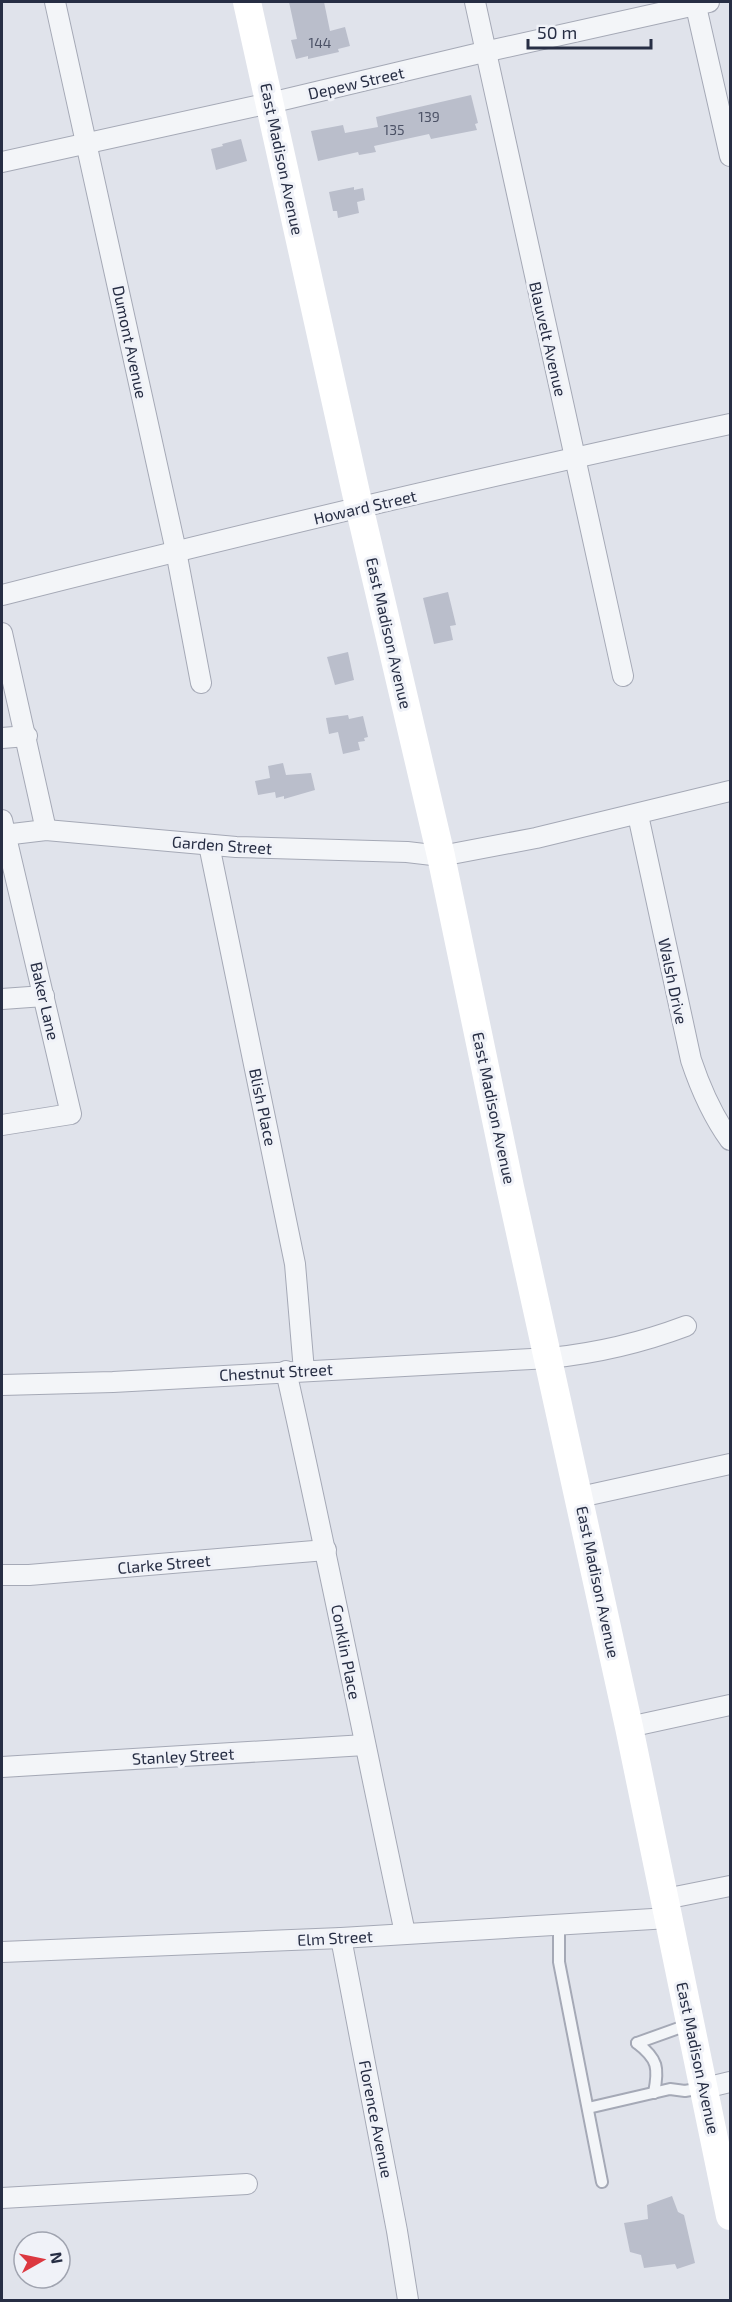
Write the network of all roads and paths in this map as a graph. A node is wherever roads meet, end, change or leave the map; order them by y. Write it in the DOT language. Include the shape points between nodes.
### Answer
graph roads {
  1 [pos="55,2"];
  2 [pos="248,2"];
  3 [pos="475,2"];
  4 [pos="700,3"];
  5 [pos="484,52"];
  6 [pos="270,103"];
  7 [pos="87,143"];
  8 [pos="730,156"];
  9 [pos="2,162"];
  10 [pos="730,424"];
  11 [pos="575,457"];
  12 [pos="360,509"];
  13 [pos="176,551"];
  14 [pos="2,595"];
  15 [pos="2,633"];
  16 [pos="623,676"];
  17 [pos="201,683"];
  18 [pos="27,736"];
  19 [pos="2,738"];
  20 [pos="730,791"];
  21 [pos="638,815"];
  22 [pos="3,827"];
  23 [pos="46,830"];
  24 [pos="209,845"];
  25 [pos="441,856"];
  26 [pos="44,996"];
  27 [pos="2,999"];
  28 [pos="2,1125"];
  29 [pos="730,1140"];
  30 [pos="687,1326"];
  31 [pos="550,1358"];
  32 [pos="295,1371"];
  33 [pos="2,1385"];
  34 [pos="730,1464"];
  35 [pos="580,1497"];
  36 [pos="326,1550"];
  37 [pos="2,1575"];
  38 [pos="730,1705"];
  39 [pos="629,1727"];
  40 [pos="365,1745"];
  41 [pos="2,1767"];
  42 [pos="730,1886"];
  43 [pos="667,1909"];
  44 [pos="559,1926"];
  45 [pos="405,1933"];
  46 [pos="341,1938"];
  47 [pos="2,1952"];
  48 [pos="691,2024"];
  49 [pos="718,2085"];
  50 [pos="654,2093"];
  51 [pos="588,2108"];
  52 [pos="602,2182"];
  53 [pos="247,2184"];
  54 [pos="2,2198"];
  55 [pos="729,2198"];
  56 [pos="408,2301"];
  1 -- 7 [label="street, Dumont Avenue"];
  2 -- 6 [label="main road, East Madison Avenue"];
  3 -- 5 [label="street, Blauvelt Avenue"];
  4 -- 5 [label="street, Depew Street"];
  4 -- 8 [label="street"];
  5 -- 6 [label="street, Depew Street"];
  5 -- 11 [label="street, Blauvelt Avenue"];
  6 -- 7 [label="street, Depew Street"];
  6 -- 12 [label="main road, East Madison Avenue"];
  7 -- 9 [label="street, Depew Street"];
  7 -- 13 [label="street, Dumont Avenue"];
  10 -- 11 [label="street, Howard Street"];
  11 -- 12 [label="street, Howard Street"];
  11 -- 16 [label="street, Blauvelt Avenue"];
  12 -- 13 [label="street, Howard Street"];
  12 -- 25 [label="main road, East Madison Avenue"];
  13 -- 14 [label="street, Howard Street"];
  13 -- 17 [label="street, Dumont Avenue"];
  15 -- 18 [label="street"];
  18 -- 19 [label="street"];
  18 -- 23 [label="street"];
  20 -- 21 [label="street, Garden Street"];
  21 -- 25 [label="street, Garden Street"];
  21 -- 29 [label="street, Walsh Drive" via="691,1060 702,1093"];
  22 -- 23 [label="street, Garden Street"];
  22 -- 26 [label="street, Baker Lane"];
  23 -- 24 [label="street, Garden Street"];
  24 -- 25 [label="street, Garden Street"];
  24 -- 32 [label="street, Blish Place" via="295,1263"];
  25 -- 31 [label="main road, East Madison Avenue"];
  26 -- 27 [label="street"];
  26 -- 28 [label="street, Baker Lane" via="71,1114"];
  30 -- 31 [label="street, Chestnut Street" via="644,1342"];
  31 -- 32 [label="street, Chestnut Street"];
  31 -- 35 [label="main road, East Madison Avenue"];
  32 -- 33 [label="street, Chestnut Street"];
  32 -- 36 [label="street, Conklin Place"];
  34 -- 35 [label="street"];
  35 -- 39 [label="main road, East Madison Avenue"];
  36 -- 37 [label="street, Clarke Street"];
  36 -- 40 [label="street, Conklin Place"];
  38 -- 39 [label="street"];
  39 -- 43 [label="main road, East Madison Avenue"];
  40 -- 41 [label="street, Stanley Street"];
  40 -- 45 [label="street, Conklin Place"];
  42 -- 43 [label="street, Elm Street"];
  43 -- 44 [label="street, Elm Street"];
  43 -- 48 [label="main road, East Madison Avenue"];
  44 -- 45 [label="street, Elm Street"];
  44 -- 51 [label="lane" via="559,1962"];
  45 -- 46 [label="street, Elm Street"];
  46 -- 47 [label="street, Elm Street"];
  46 -- 56 [label="street, Florence Avenue"];
  48 -- 49 [label="main road, East Madison Avenue"];
  48 -- 50 [label="lane" via="637,2043 651,2054 656,2064"];
  49 -- 50 [label="lane"];
  49 -- 55 [label="main road, East Madison Avenue"];
  50 -- 51 [label="lane"];
  51 -- 52 [label="lane"];
  53 -- 54 [label="street"];
}
